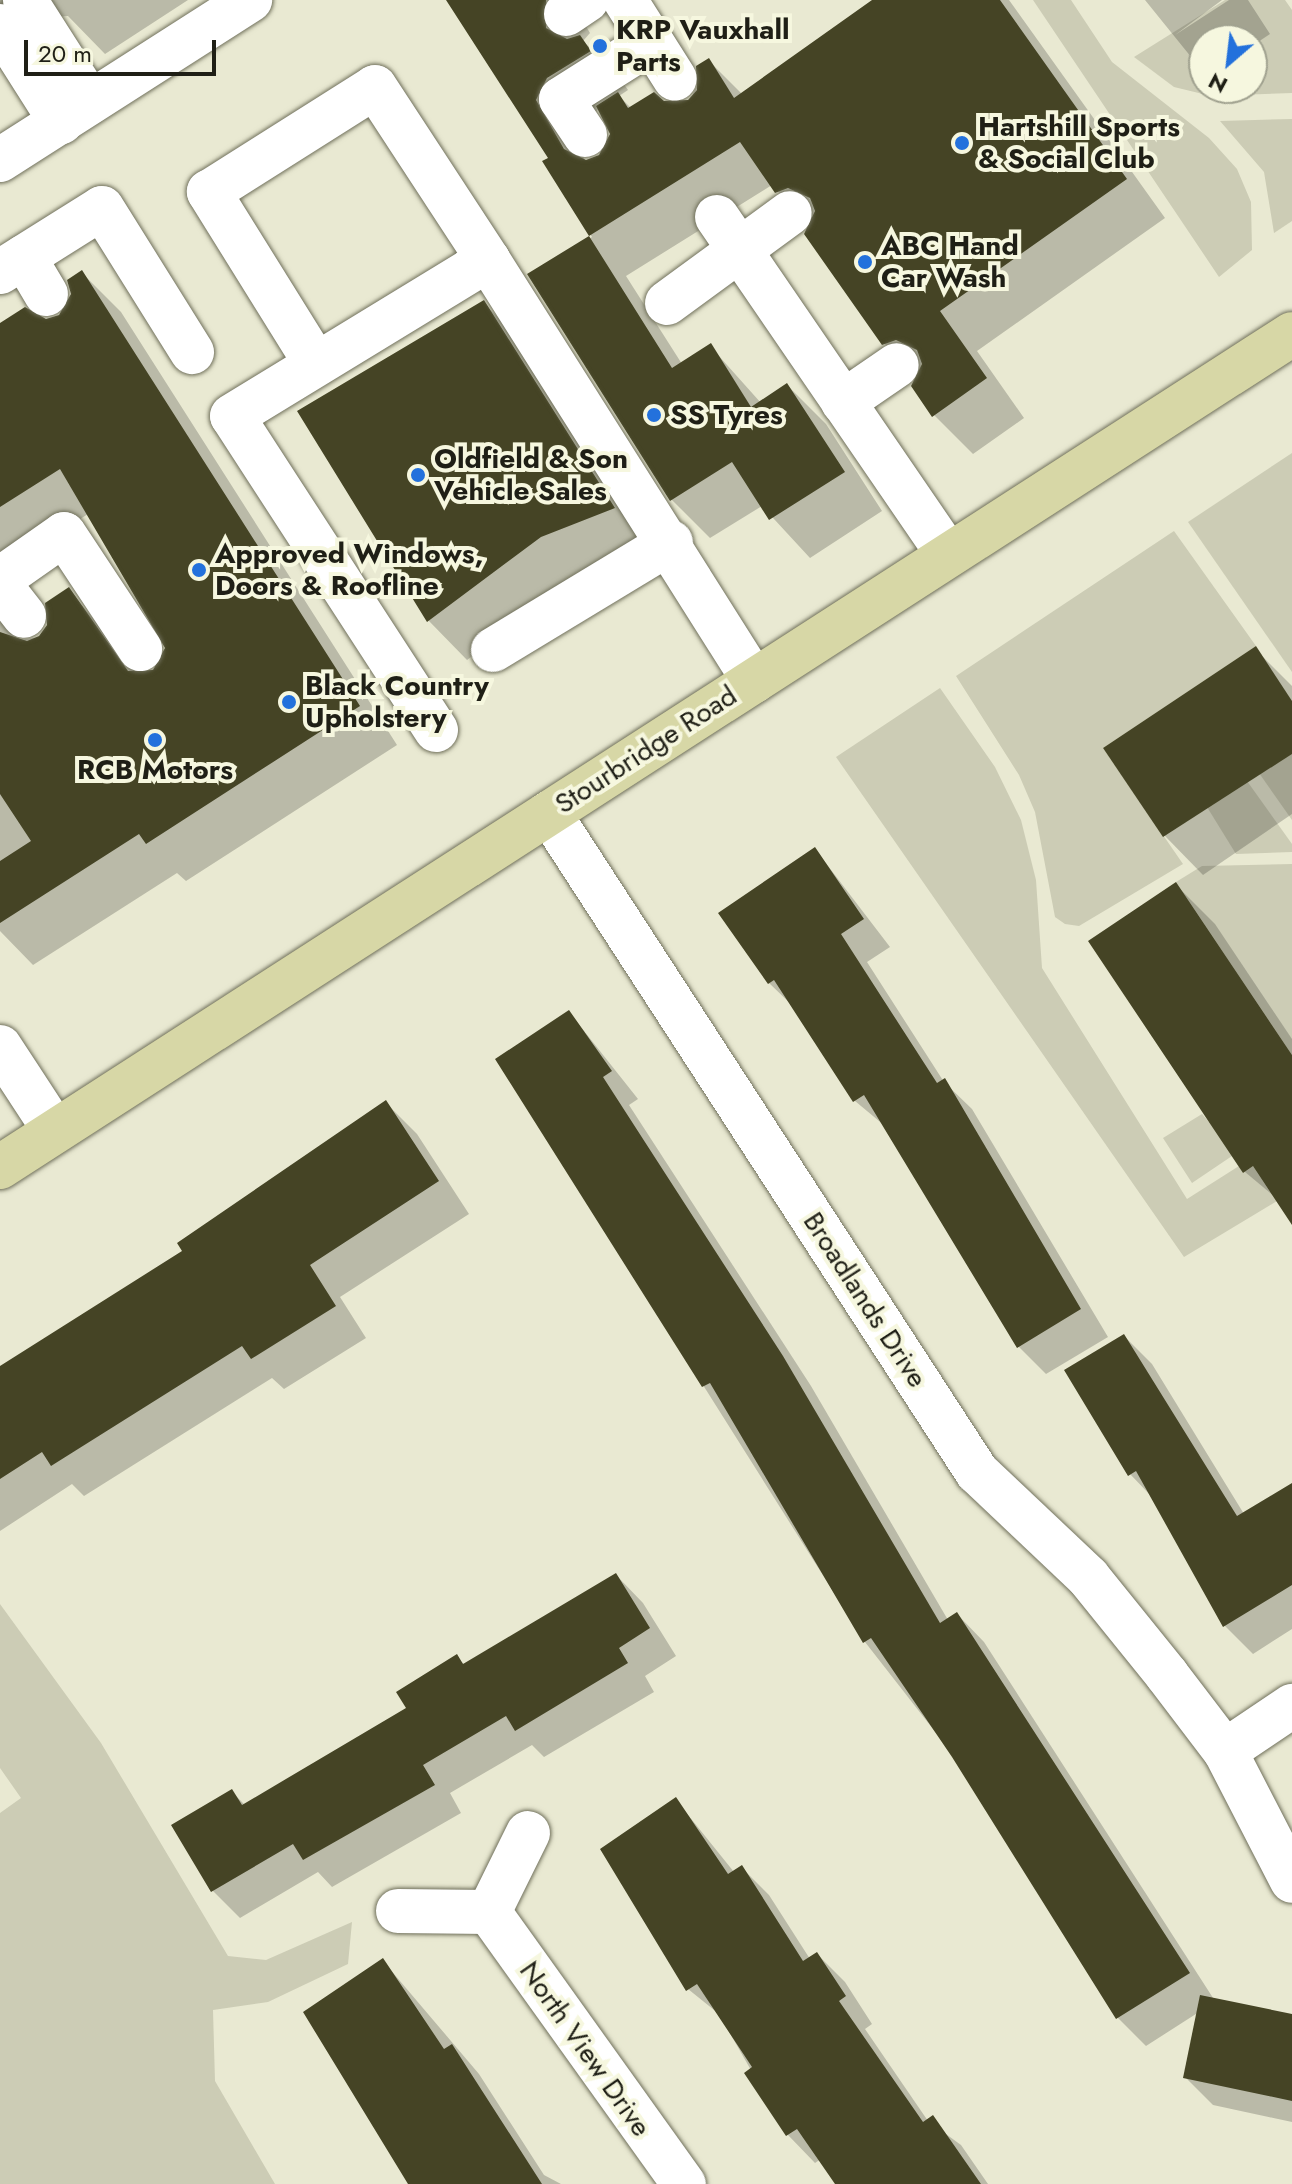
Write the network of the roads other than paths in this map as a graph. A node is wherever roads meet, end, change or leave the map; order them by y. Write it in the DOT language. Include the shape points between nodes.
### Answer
graph roads {
  1 [pos="25,0"];
  2 [pos="625,0"];
  3 [pos="240,3"];
  4 [pos="0,26"];
  5 [pos="651,42"];
  6 [pos="675,79"];
  7 [pos="75,112"];
  8 [pos="585,135"];
  9 [pos="0,160"];
  10 [pos="790,213"];
  11 [pos="728,233"];
  12 [pos="488,260"];
  13 [pos="12,265"];
  14 [pos="46,294"];
  15 [pos="667,303"];
  16 [pos="1292,334"];
  17 [pos="192,352"];
  18 [pos="316,364"];
  19 [pos="897,365"];
  20 [pos="843,402"];
  21 [pos="671,542"];
  22 [pos="947,553"];
  23 [pos="0,579"];
  24 [pos="140,649"];
  25 [pos="493,650"];
  26 [pos="754,681"];
  27 [pos="436,730"];
  28 [pos="549,813"];
  29 [pos="0,1047"];
  30 [pos="55,1131"];
  31 [pos="0,1167"];
  32 [pos="1292,1706"];
  33 [pos="1225,1751"];
  34 [pos="528,1833"];
  35 [pos="1292,1881"];
  36 [pos="398,1911"];
  37 [pos="489,1912"];
  38 [pos="684,2184"];
  1 -- 7 [label="street"];
  2 -- 5 [label="street"];
  3 -- 7 [label="street"];
  4 -- 7 [label="street"];
  5 -- 6 [label="street"];
  5 -- 8 [label="street" via="561,99"];
  7 -- 9 [label="street"];
  10 -- 11 [label="street"];
  11 -- 15 [label="street"];
  11 -- 20 [label="street"];
  12 -- 18 [label="street"];
  12 -- 18 [label="street" via="375,87 209,192"];
  12 -- 21 [label="street"];
  13 -- 14 [label="street"];
  13 -- 17 [label="street" via="102,208"];
  16 -- 22 [label="main road, Stourbridge Road"];
  18 -- 27 [label="street" via="232,416"];
  19 -- 20 [label="street"];
  20 -- 22 [label="street"];
  21 -- 25 [label="street"];
  21 -- 26 [label="street"];
  22 -- 26 [label="main road, Stourbridge Road"];
  23 -- 24 [label="street" via="64,534"];
  26 -- 28 [label="main road, Stourbridge Road"];
  28 -- 30 [label="main road, Stourbridge Road"];
  28 -- 33 [label="street, Broadlands Drive" via="977,1472 1088,1577"];
  29 -- 30 [label="street"];
  30 -- 31 [label="main road, Stourbridge Road"];
  32 -- 33 [label="street"];
  33 -- 35 [label="street, Broadlands Drive"];
  34 -- 37 [label="street"];
  36 -- 37 [label="street"];
  37 -- 38 [label="street, North View Drive"];
}
